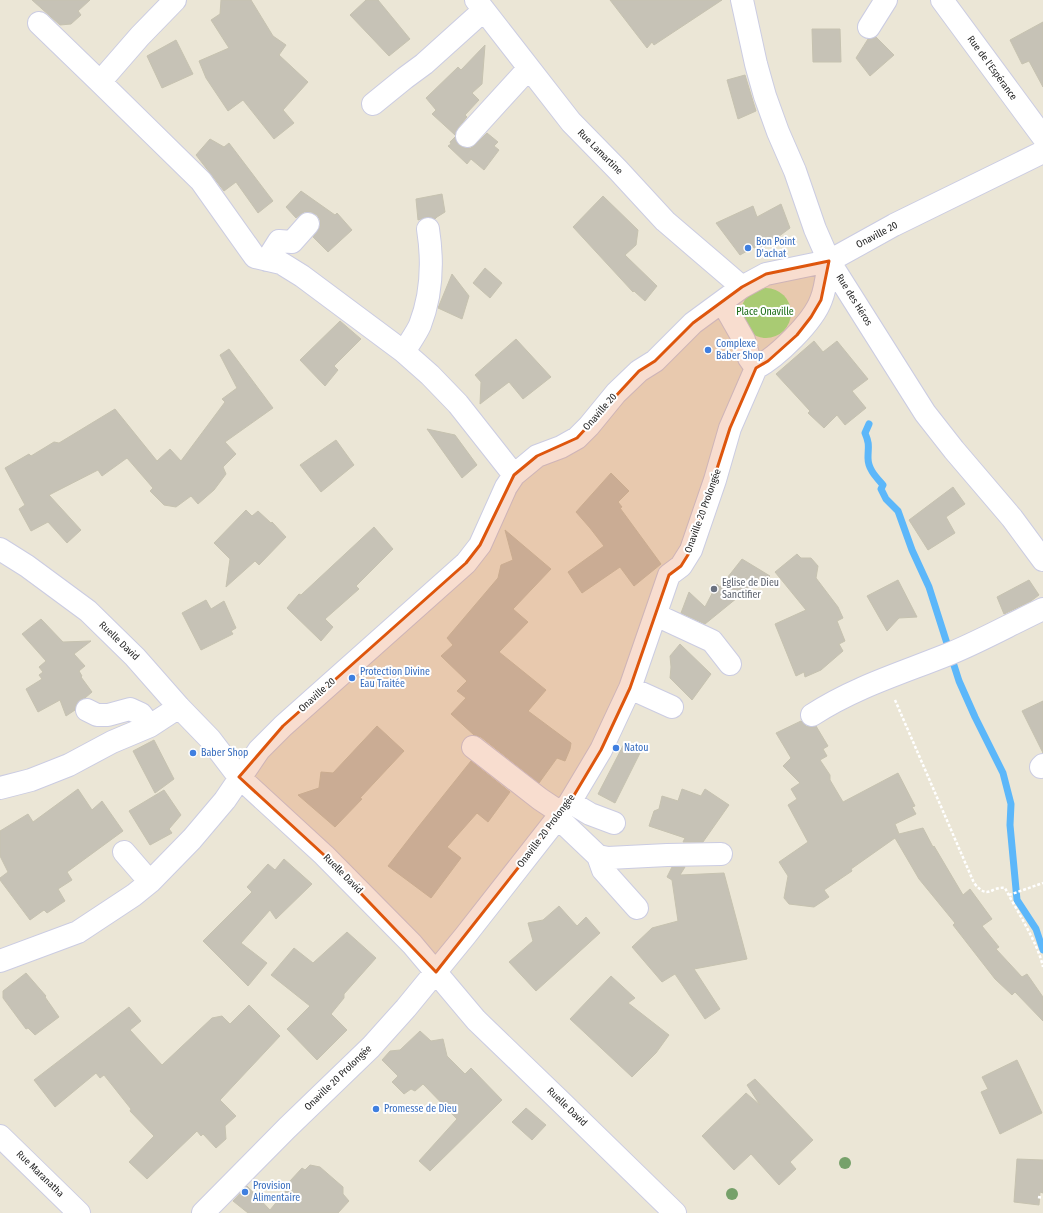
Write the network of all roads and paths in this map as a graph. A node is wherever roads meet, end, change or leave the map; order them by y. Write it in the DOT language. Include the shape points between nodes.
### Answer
graph roads {
  1 [pos="175,0"];
  2 [pos="742,0"];
  3 [pos="886,0"];
  4 [pos="942,0"];
  5 [pos="480,5"];
  6 [pos="39,23"];
  7 [pos="869,27"];
  8 [pos="528,69"];
  9 [pos="100,82"];
  10 [pos="374,104"];
  11 [pos="467,136"];
  12 [pos="1043,136"];
  13 [pos="1043,152"];
  14 [pos="308,224"];
  15 [pos="428,229"];
  16 [pos="268,260"];
  17 [pos="830,261"];
  18 [pos="742,288"];
  19 [pos="723,303"];
  20 [pos="404,352"];
  21 [pos="756,368"];
  22 [pos="514,475"];
  23 [pos="0,549"];
  24 [pos="1043,560"];
  25 [pos="1043,609"];
  26 [pos="656,614"];
  27 [pos="730,664"];
  28 [pos="885,677"];
  29 [pos="630,688"];
  30 [pos="179,706"];
  31 [pos="672,707"];
  32 [pos="87,710"];
  33 [pos="812,715"];
  34 [pos="150,726"];
  35 [pos="473,747"];
  36 [pos="239,777"];
  37 [pos="0,788"];
  38 [pos="562,811"];
  39 [pos="614,823"];
  40 [pos="124,852"];
  41 [pos="721,854"];
  42 [pos="598,856"];
  43 [pos="150,882"];
  44 [pos="1043,883"];
  45 [pos="1009,894"];
  46 [pos="637,908"];
  47 [pos="0,961"];
  48 [pos="1043,967"];
  49 [pos="436,972"];
  50 [pos="1,1138"];
  51 [pos="1038,1197"];
  52 [pos="1043,1198"];
  53 [pos="79,1213"];
  54 [pos="204,1213"];
  55 [pos="675,1213"];
  1 -- 9 [label="street"];
  2 -- 17 [label="street, Rue des Héros" via="765,96 815,229"];
  3 -- 7 [label="street"];
  4 -- 12 [label="street, Rue de l'Espérance"];
  5 -- 8 [label="street, Rue Lamartine"];
  5 -- 10 [label="street" via="424,64"];
  6 -- 9 [label="street"];
  8 -- 11 [label="street"];
  8 -- 18 [label="street, Rue Lamartine" via="571,122 665,221"];
  9 -- 16 [label="street" via="200,181 255,257"];
  13 -- 17 [label="street, Onaville 20" via="894,225"];
  14 -- 16 [label="street" via="292,242 279,241"];
  15 -- 20 [label="street" via="432,263 427,301 419,326"];
  16 -- 20 [label="street" via="281,263 302,276"];
  17 -- 18 [label="street, Onaville 20" via="766,274"];
  17 -- 21 [label="street" via="821,300 811,317 768,361"];
  17 -- 24 [label="street, Rue des Héros" via="925,413 1012,518"];
  18 -- 19 [label="street, Onaville 20"];
  19 -- 21 [label="street"];
  19 -- 22 [label="street, Onaville 20" via="693,323 655,361 639,371 577,438 537,456"];
  20 -- 22 [label="street" via="458,404"];
  21 -- 26 [label="street, Onaville 20 Prolongée" via="730,428 716,480 691,550 681,566 669,575"];
  22 -- 36 [label="street, Onaville 20" via="480,544 466,563 282,726 259,750"];
  23 -- 30 [label="street, Ruelle David" via="88,611 135,657"];
  25 -- 28 [label="street" via="950,653"];
  26 -- 27 [label="street" via="712,642"];
  26 -- 29 [label="street, Onaville 20 Prolongée"];
  28 -- 33 [label="street" via="830,703"];
  28 -- 45 [label="path" via="974,883 980,890 988,893 1001,887 1006,888"];
  29 -- 31 [label="street"];
  29 -- 38 [label="street, Onaville 20 Prolongée" via="601,750"];
  30 -- 34 [label="street"];
  30 -- 36 [label="street, Ruelle David" via="210,739"];
  32 -- 34 [label="street" via="97,715 108,715 130,709 141,714"];
  34 -- 37 [label="street" via="112,742 69,765 31,780"];
  35 -- 38 [label="street" via="540,799"];
  36 -- 43 [label="street, Onaville 20" via="192,839"];
  36 -- 49 [label="street, Ruelle David" via="324,855 412,944"];
  38 -- 39 [label="street" via="590,814"];
  38 -- 42 [label="street"];
  38 -- 49 [label="street, Onaville 20 Prolongée"];
  40 -- 43 [label="street"];
  41 -- 42 [label="street" via="608,858"];
  42 -- 46 [label="street" via="603,870"];
  43 -- 47 [label="street, Onaville 20" via="78,932"];
  44 -- 45 [label="path"];
  45 -- 48 [label="path" via="1042,960"];
  49 -- 54 [label="street, Onaville 20 Prolongée" via="371,1047"];
  49 -- 55 [label="street, Ruelle David" via="476,1020"];
  50 -- 53 [label="street, Rue Maranatha"];
  51 -- 52 [label="path"];
}
